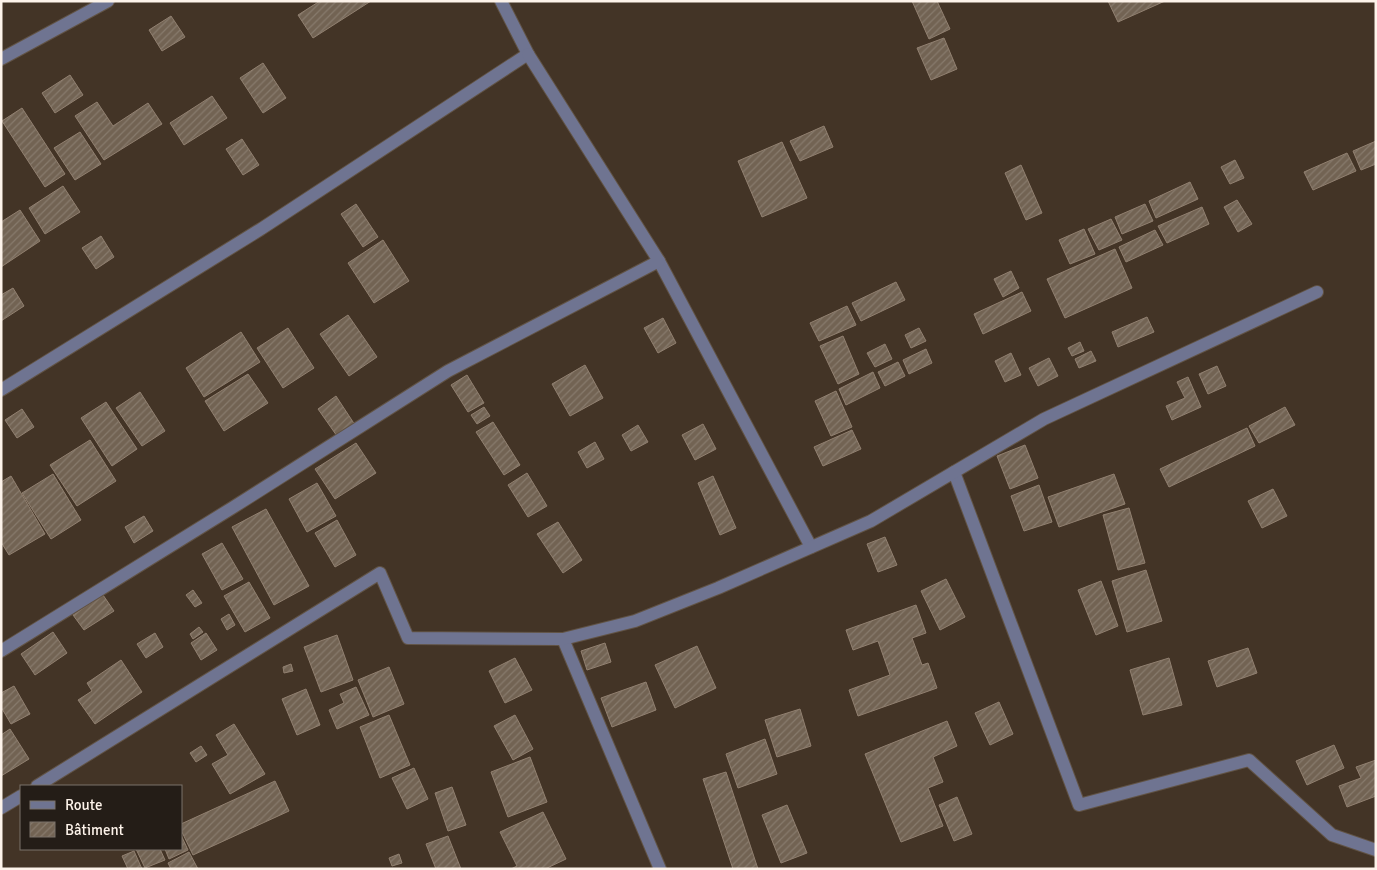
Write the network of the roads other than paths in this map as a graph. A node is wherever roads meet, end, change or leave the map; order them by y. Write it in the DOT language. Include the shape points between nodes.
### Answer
graph roads {
  1 [pos="108,1"];
  2 [pos="502,1"];
  3 [pos="528,54"];
  4 [pos="1,59"];
  5 [pos="659,260"];
  6 [pos="1317,292"];
  7 [pos="1,390"];
  8 [pos="954,472"];
  9 [pos="811,547"];
  10 [pos="563,639"];
  11 [pos="1,651"];
  12 [pos="39,785"];
  13 [pos="20,797"];
  14 [pos="1,808"];
  15 [pos="1376,850"];
  16 [pos="660,869"];
  1 -- 4 [label="street"];
  2 -- 3 [label="street"];
  3 -- 5 [label="street"];
  3 -- 7 [label="street" via="262,229"];
  5 -- 9 [label="street"];
  5 -- 11 [label="street" via="448,371"];
  6 -- 8 [label="street" via="1044,419"];
  8 -- 9 [label="street" via="871,521"];
  8 -- 15 [label="street" via="1079,805 1249,760 1332,835"];
  9 -- 10 [label="street" via="634,621"];
  10 -- 12 [label="street" via="408,638 380,573"];
  10 -- 16 [label="street"];
  13 -- 14 [label="street"];
}
